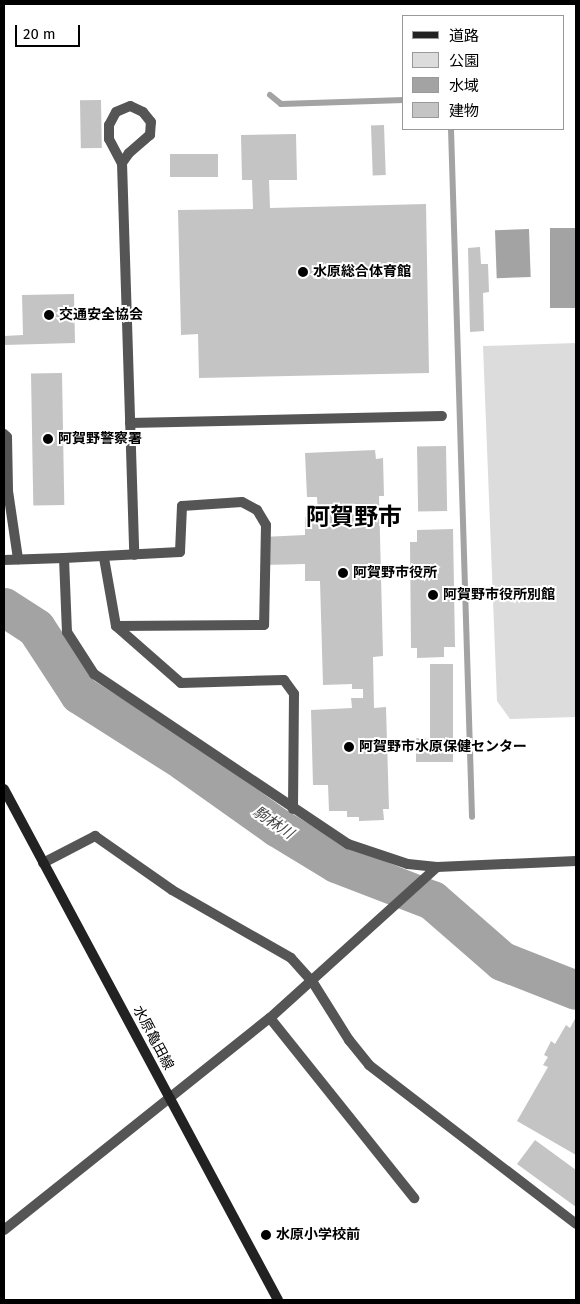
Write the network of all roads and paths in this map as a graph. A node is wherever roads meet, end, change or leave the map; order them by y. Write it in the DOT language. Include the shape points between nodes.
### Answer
graph roads {
  1 [pos="122,164"];
  2 [pos="442,416"];
  3 [pos="130,423"];
  4 [pos="4,434"];
  5 [pos="134,555"];
  6 [pos="64,558"];
  7 [pos="104,558"];
  8 [pos="18,559"];
  9 [pos="4,560"];
  10 [pos="116,626"];
  11 [pos="4,791"];
  12 [pos="292,809"];
  13 [pos="576,861"];
  14 [pos="43,863"];
  15 [pos="437,867"];
  16 [pos="312,981"];
  17 [pos="270,1018"];
  18 [pos="169,1096"];
  19 [pos="414,1198"];
  20 [pos="576,1224"];
  21 [pos="4,1230"];
  22 [pos="278,1300"];
  1 -- 1 [label="street" via="109,139 109,125 116,112 130,106 143,112 151,122 150,135 129,153"];
  1 -- 3 [label="street"];
  2 -- 3 [label="street"];
  3 -- 5 [label="street"];
  4 -- 8 [label="street" via="7,437 8,491"];
  5 -- 7 [label="street"];
  5 -- 10 [label="street" via="180,552 182,506 242,502 257,510 266,525 264,625"];
  6 -- 7 [label="street"];
  6 -- 8 [label="street"];
  6 -- 12 [label="street" via="67,632 94,674"];
  7 -- 10 [label="street"];
  8 -- 9 [label="street"];
  10 -- 12 [label="street" via="181,683 284,680 294,694"];
  11 -- 14 [label="main road, 水原亀田線"];
  12 -- 15 [label="street" via="348,844 375,856"];
  13 -- 15 [label="street"];
  14 -- 16 [label="street" via="95,836 172,890 292,958"];
  14 -- 18 [label="main road, 水原亀田線"];
  15 -- 16 [label="street"];
  16 -- 17 [label="street"];
  16 -- 20 [label="street" via="349,1040 369,1065"];
  17 -- 18 [label="street"];
  17 -- 19 [label="street"];
  18 -- 21 [label="street"];
  18 -- 22 [label="main road, 水原亀田線"];
}
